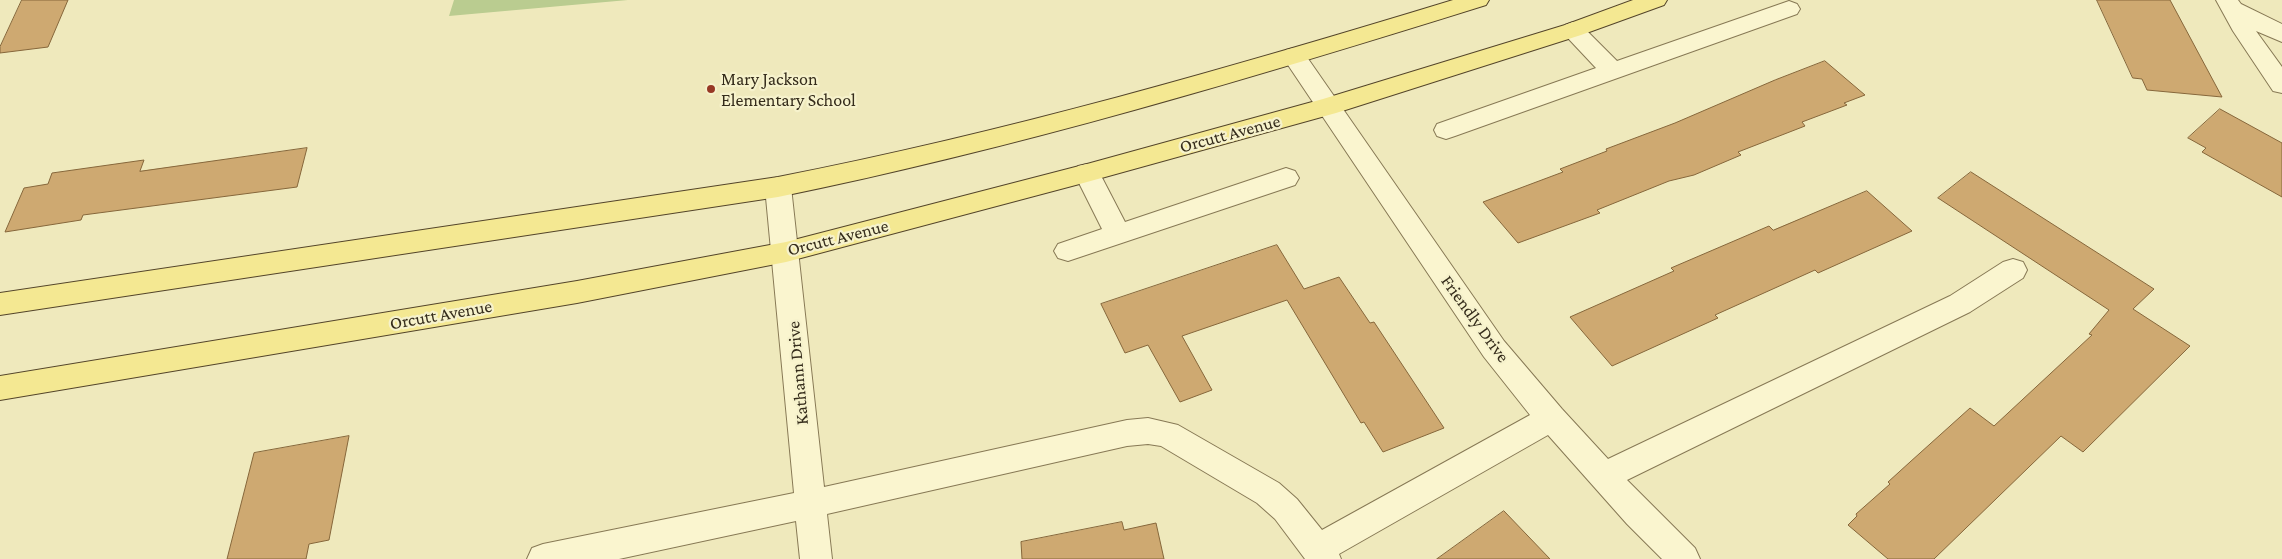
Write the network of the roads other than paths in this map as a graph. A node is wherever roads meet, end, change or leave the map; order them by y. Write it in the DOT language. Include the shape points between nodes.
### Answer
graph roads {
  1 [pos="1478,0"];
  2 [pos="1656,0"];
  3 [pos="2230,4"];
  4 [pos="1789,9"];
  5 [pos="1573,30"];
  6 [pos="2282,34"];
  7 [pos="1294,56"];
  8 [pos="1612,72"];
  9 [pos="2282,84"];
  10 [pos="1327,107"];
  11 [pos="1446,130"];
  12 [pos="1087,173"];
  13 [pos="1286,178"];
  14 [pos="778,187"];
  15 [pos="1118,234"];
  16 [pos="1068,251"];
  17 [pos="786,252"];
  18 [pos="2013,270"];
  19 [pos="0,304"];
  20 [pos="0,388"];
  21 [pos="1551,418"];
  22 [pos="1604,476"];
  23 [pos="810,504"];
  24 [pos="1321,554"];
  25 [pos="573,556"];
  26 [pos="542,559"];
  27 [pos="816,559"];
  28 [pos="1684,559"];
  1 -- 7 [label="main road"];
  2 -- 5 [label="main road, Orcutt Avenue"];
  3 -- 6 [label="street"];
  3 -- 9 [label="street" via="2241,26"];
  4 -- 8 [label="street"];
  5 -- 8 [label="street"];
  5 -- 10 [label="main road, Orcutt Avenue"];
  7 -- 10 [label="street, Friendly Drive"];
  7 -- 14 [label="main road" via="1096,114 871,170"];
  8 -- 11 [label="street"];
  10 -- 12 [label="main road, Orcutt Avenue"];
  10 -- 21 [label="street, Friendly Drive" via="1494,349"];
  12 -- 15 [label="street"];
  12 -- 17 [label="main road, Orcutt Avenue"];
  13 -- 15 [label="street"];
  14 -- 17 [label="street, Kathann Drive"];
  14 -- 19 [label="main road"];
  15 -- 16 [label="street"];
  17 -- 20 [label="main road, Orcutt Avenue" via="577,292"];
  17 -- 23 [label="street, Kathann Drive"];
  18 -- 22 [label="street" via="1960,304"];
  21 -- 22 [label="street, Friendly Drive"];
  21 -- 24 [label="street"];
  22 -- 28 [label="street, Friendly Drive"];
  23 -- 24 [label="street" via="1127,432 1148,431 1167,434 1268,493 1286,509"];
  23 -- 25 [label="street"];
  23 -- 27 [label="street, Kathann Drive"];
  25 -- 26 [label="street"];
}
